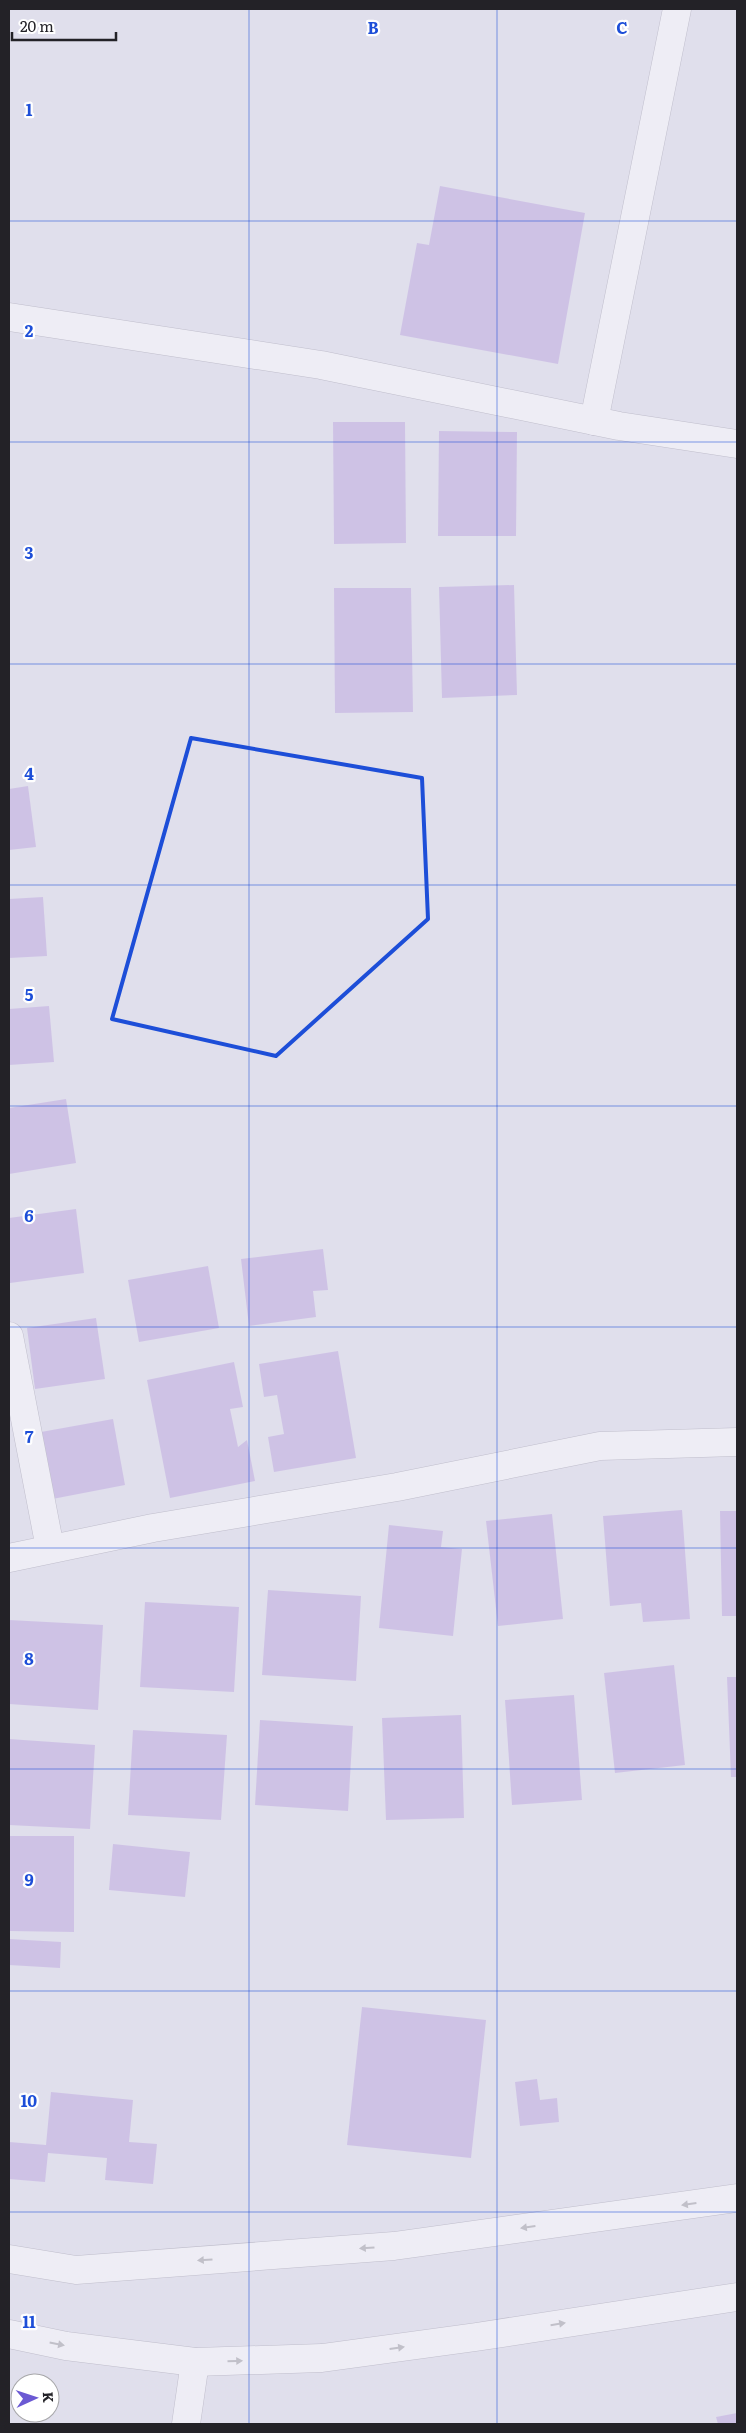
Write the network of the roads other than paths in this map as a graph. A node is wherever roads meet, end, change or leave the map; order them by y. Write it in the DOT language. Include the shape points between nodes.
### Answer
graph roads {
  1 [pos="677,9"];
  2 [pos="9,317"];
  3 [pos="594,421"];
  4 [pos="737,444"];
  5 [pos="9,1336"];
  6 [pos="737,1442"];
  7 [pos="50,1548"];
  8 [pos="9,1558"];
  9 [pos="737,2198"];
  10 [pos="9,2258"];
  11 [pos="737,2297"];
  12 [pos="9,2334"];
  13 [pos="195,2362"];
  14 [pos="186,2424"];
  1 -- 3 [label="street"];
  2 -- 3 [label="street" via="321,365"];
  3 -- 4 [label="street"];
  5 -- 7 [label="street"];
  6 -- 7 [label="street" via="600,1446 397,1487"];
  7 -- 8 [label="street"];
  9 -- 10 [label="street, one-way" via="394,2246 76,2270"];
  13 -- 11 [label="street, one-way" via="322,2358"];
  12 -- 13 [label="street, one-way" via="66,2346"];
  13 -- 14 [label="street"];
}
